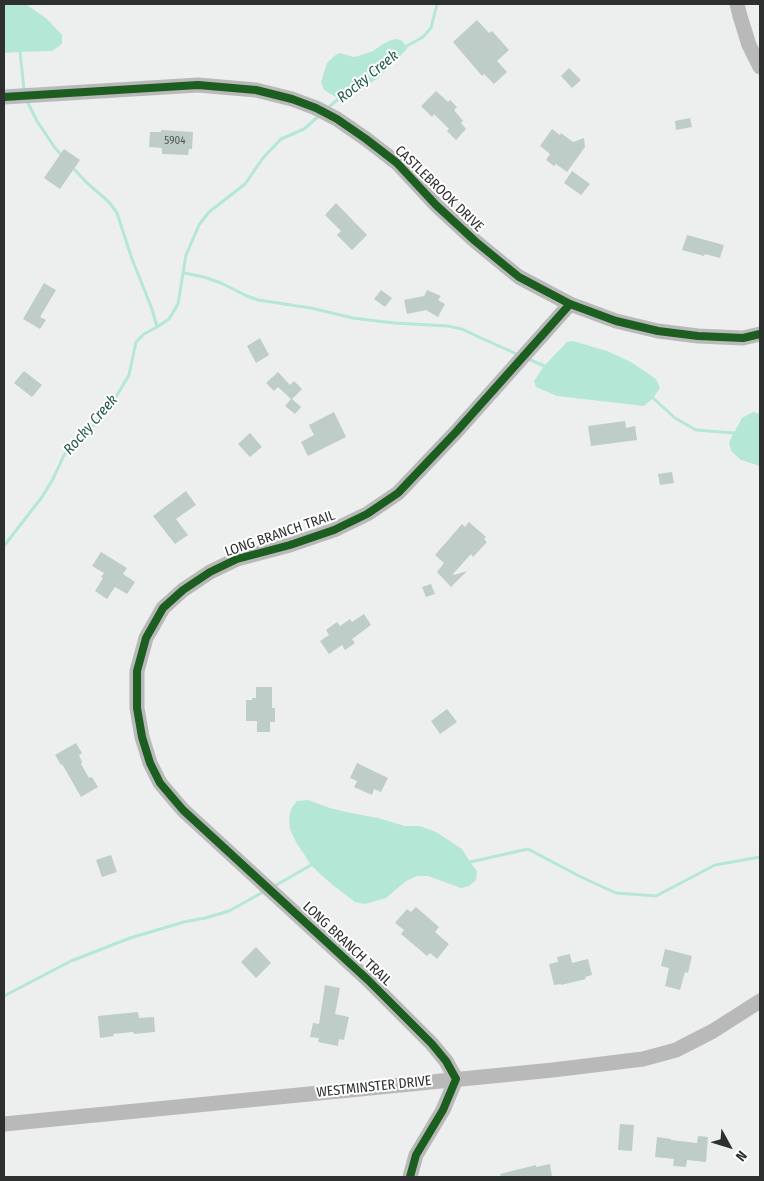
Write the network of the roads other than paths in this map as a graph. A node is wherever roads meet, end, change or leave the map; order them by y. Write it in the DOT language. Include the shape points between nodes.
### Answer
graph roads {
  1 [pos="737,4"];
  2 [pos="760,67"];
  3 [pos="4,97"];
  4 [pos="570,304"];
  5 [pos="760,334"];
  6 [pos="760,1002"];
  7 [pos="456,1079"];
  8 [pos="4,1124"];
  9 [pos="410,1177"];
  1 -- 2 [label="street" via="749,45"];
  3 -- 4 [label="street, CASTLEBROOK DRIVE" via="198,85 256,90 300,102 337,119 366,139 397,163 436,206 503,264"];
  4 -- 5 [label="street, CASTLEBROOK DRIVE" via="616,321 658,331 743,338"];
  4 -- 7 [label="street, LONG BRANCH TRAIL" via="398,493 367,514 334,530 237,559 183,590 163,608 146,638 137,671 137,708 142,737 160,783 182,810 368,980 432,1044"];
  6 -- 7 [label="street, WESTMINSTER DRIVE" via="676,1050 643,1059"];
  7 -- 8 [label="street, WESTMINSTER DRIVE"];
  7 -- 9 [label="street" via="443,1110 416,1155"];
}
